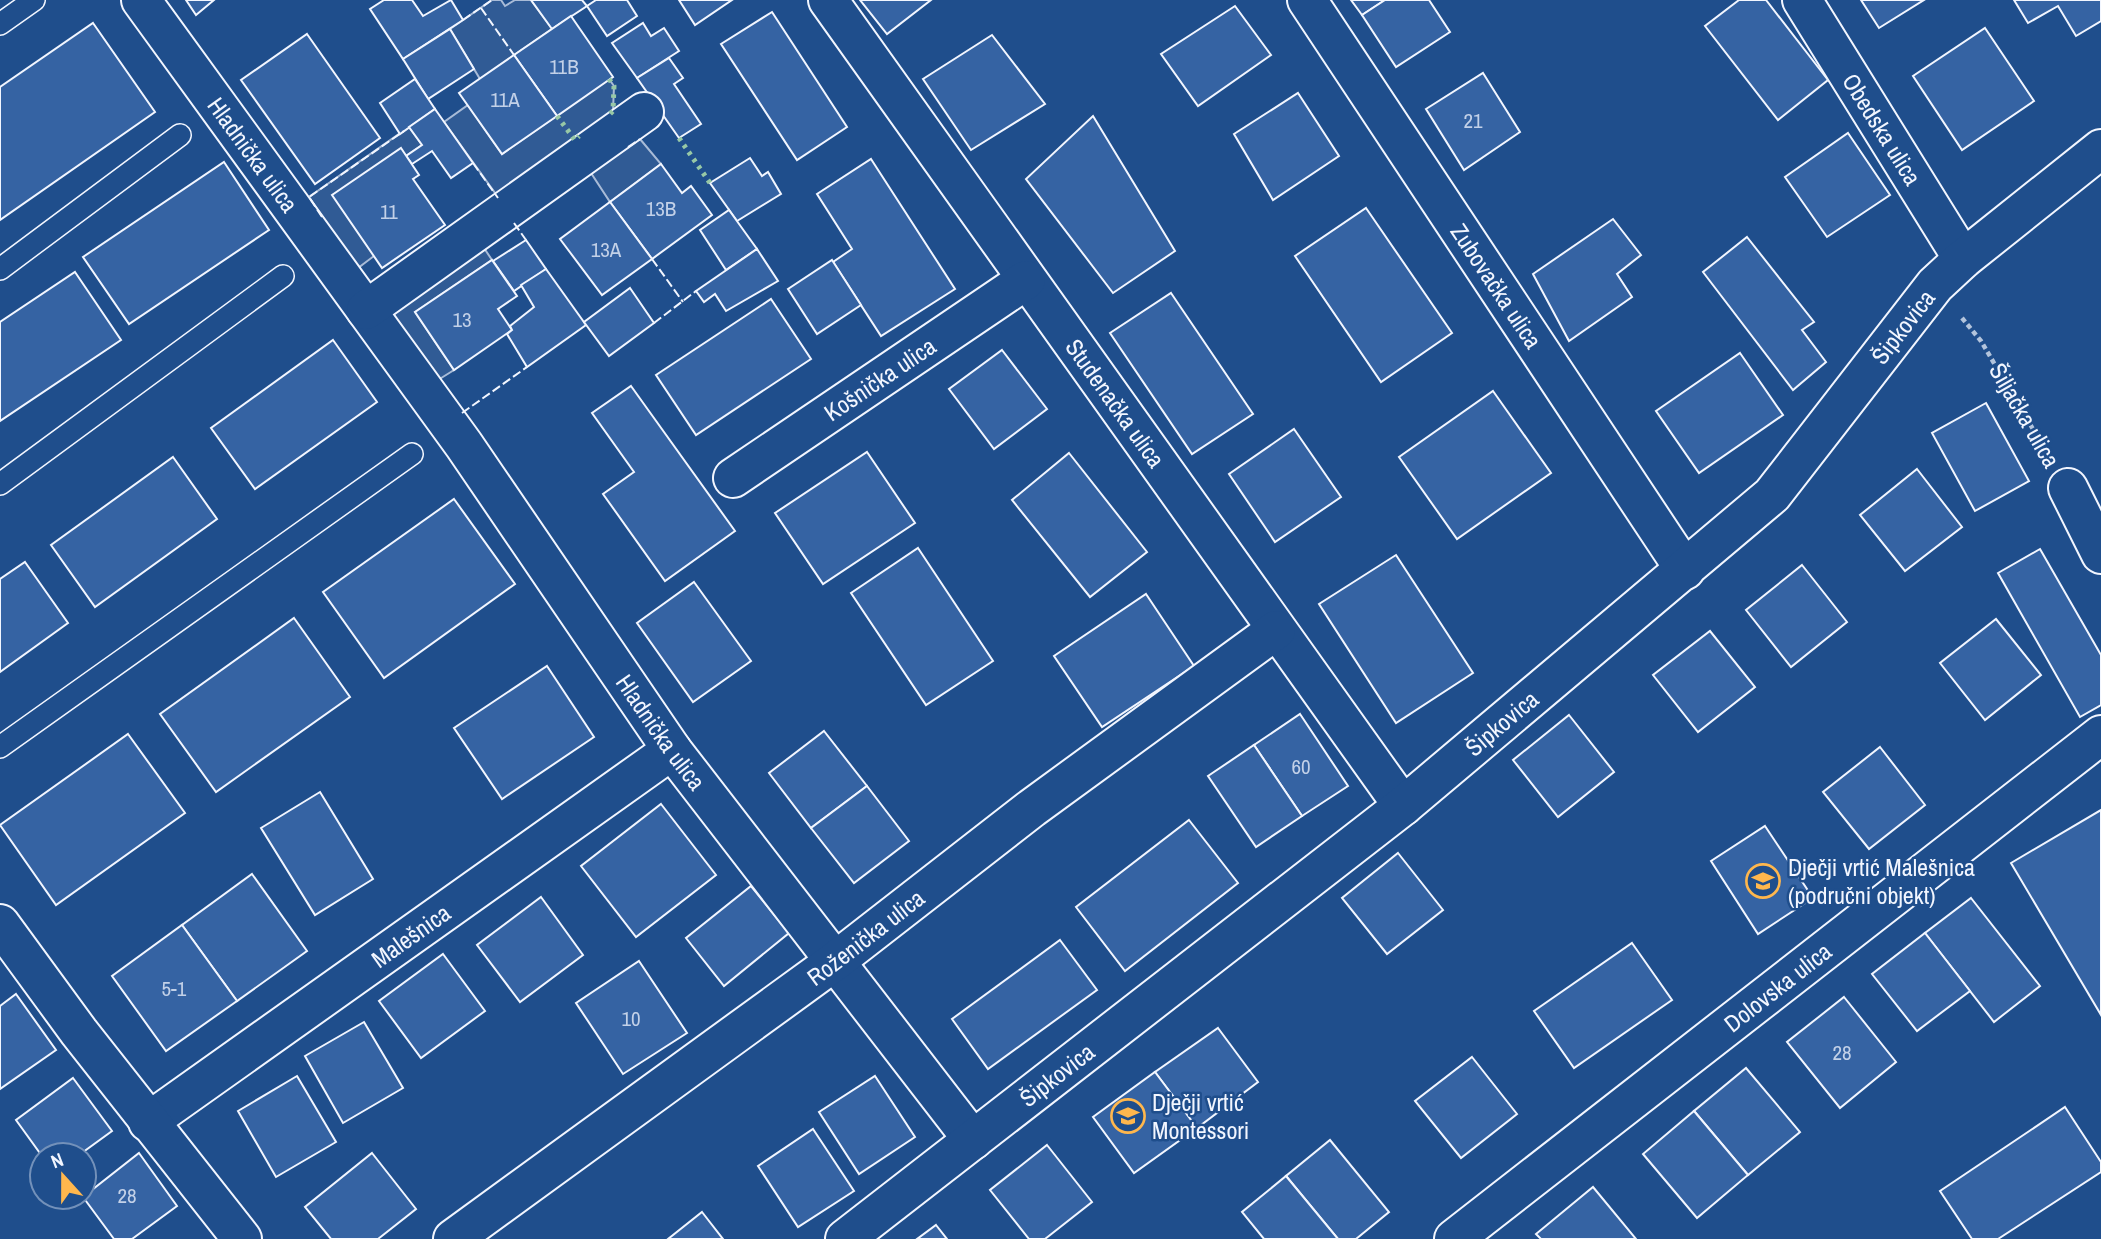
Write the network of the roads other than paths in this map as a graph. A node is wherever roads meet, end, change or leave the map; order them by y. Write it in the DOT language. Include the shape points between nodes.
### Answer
graph roads {
  1 [pos="34,0"];
  2 [pos="141,0"];
  3 [pos="828,0"];
  4 [pos="1307,0"];
  5 [pos="1801,0"];
  6 [pos="0,24"];
  7 [pos="644,113"];
  8 [pos="180,135"];
  9 [pos="2101,149"];
  10 [pos="1962,259"];
  11 [pos="0,269"];
  12 [pos="282,276"];
  13 [pos="1026,280"];
  14 [pos="366,310"];
  15 [pos="412,454"];
  16 [pos="733,478"];
  17 [pos="0,484"];
  18 [pos="2068,488"];
  19 [pos="2101,554"];
  20 [pos="1685,570"];
  21 [pos="1276,630"];
  22 [pos="2101,734"];
  23 [pos="0,747"];
  24 [pos="672,750"];
  25 [pos="1403,806"];
  26 [pos="0,924"];
  27 [pos="834,962"];
  28 [pos="148,1122"];
  29 [pos="973,1140"];
  30 [pos="242,1239"];
  31 [pos="453,1239"];
  32 [pos="845,1239"];
  33 [pos="1454,1239"];
  1 -- 6 [label="lane"];
  2 -- 14 [label="street, Hladnička ulica"];
  3 -- 13 [label="street, Studenačka ulica"];
  4 -- 20 [label="street, Zubovačka ulica"];
  5 -- 10 [label="street, Obedska ulica"];
  7 -- 14 [label="street"];
  8 -- 11 [label="lane"];
  9 -- 10 [label="street, Šipkovica"];
  10 -- 20 [label="street, Šipkovica" via="1935,285 1772,495"];
  12 -- 17 [label="lane"];
  13 -- 16 [label="street, Košnička ulica"];
  13 -- 21 [label="street, Studenačka ulica"];
  14 -- 24 [label="street, Hladnička ulica"];
  15 -- 23 [label="lane"];
  18 -- 19 [label="street, Šiljačka ulica"];
  20 -- 25 [label="street, Šipkovica"];
  21 -- 25 [label="street, Studenačka ulica"];
  21 -- 27 [label="street, Roženička ulica" via="1032,808"];
  22 -- 33 [label="street, Dolovska ulica"];
  24 -- 27 [label="street, Hladnička ulica"];
  24 -- 28 [label="street, Malešnica"];
  25 -- 29 [label="street, Šipkovica"];
  26 -- 28 [label="street"];
  27 -- 29 [label="street, Hladnička ulica"];
  27 -- 31 [label="street, Roženička ulica"];
  28 -- 30 [label="street"];
  29 -- 32 [label="street, Šipkovica"];
}
